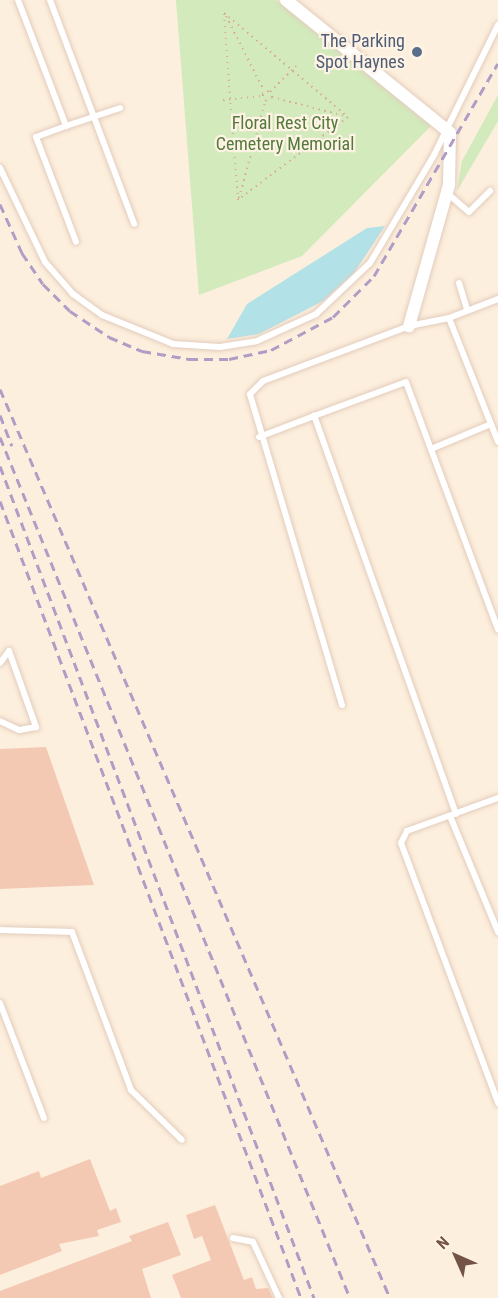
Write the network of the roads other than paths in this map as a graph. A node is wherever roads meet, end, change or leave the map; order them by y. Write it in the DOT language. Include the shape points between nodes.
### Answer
graph roads {
  1 [pos="18,0"];
  2 [pos="51,0"];
  3 [pos="286,0"];
  4 [pos="498,25"];
  5 [pos="120,108"];
  6 [pos="95,116"];
  7 [pos="66,126"];
  8 [pos="447,129"];
  9 [pos="0,168"];
  10 [pos="490,191"];
  11 [pos="447,193"];
  12 [pos="134,224"];
  13 [pos="76,242"];
  14 [pos="459,283"];
  15 [pos="498,299"];
  16 [pos="467,310"];
  17 [pos="449,318"];
  18 [pos="409,326"];
  19 [pos="314,416"];
  20 [pos="491,424"];
  21 [pos="259,437"];
  22 [pos="498,442"];
  23 [pos="431,449"];
  24 [pos="498,629"];
  25 [pos="0,663"];
  26 [pos="342,705"];
  27 [pos="0,721"];
  28 [pos="498,798"];
  29 [pos="453,815"];
  30 [pos="0,930"];
  31 [pos="498,932"];
  32 [pos="0,1003"];
  33 [pos="498,1103"];
  34 [pos="44,1118"];
  35 [pos="182,1140"];
  36 [pos="233,1238"];
  37 [pos="279,1298"];
  1 -- 7 [label="lane"];
  2 -- 6 [label="lane"];
  3 -- 8 [label="street"];
  4 -- 8 [label="lane"];
  5 -- 6 [label="lane"];
  6 -- 7 [label="lane"];
  6 -- 12 [label="lane"];
  7 -- 13 [label="lane" via="36,137"];
  8 -- 9 [label="lane" via="383,244 341,294 288,330 229,346 156,340 116,324 80,300 34,246"];
  8 -- 11 [label="street" via="453,144"];
  10 -- 11 [label="lane" via="469,212"];
  11 -- 18 [label="street"];
  14 -- 16 [label="lane"];
  15 -- 16 [label="lane"];
  16 -- 17 [label="lane"];
  17 -- 18 [label="lane"];
  17 -- 20 [label="lane"];
  18 -- 21 [label="lane" via="263,381 250,394"];
  19 -- 21 [label="lane"];
  19 -- 23 [label="lane" via="406,382"];
  19 -- 29 [label="lane"];
  20 -- 22 [label="lane"];
  20 -- 23 [label="lane"];
  21 -- 26 [label="lane"];
  23 -- 24 [label="lane"];
  25 -- 27 [label="lane" via="9,651 36,727 19,730"];
  28 -- 29 [label="lane"];
  29 -- 31 [label="lane"];
  29 -- 33 [label="lane" via="407,831 402,852"];
  30 -- 35 [label="lane" via="72,932 131,1090"];
  32 -- 34 [label="lane"];
  36 -- 37 [label="lane" via="253,1242"];
}
